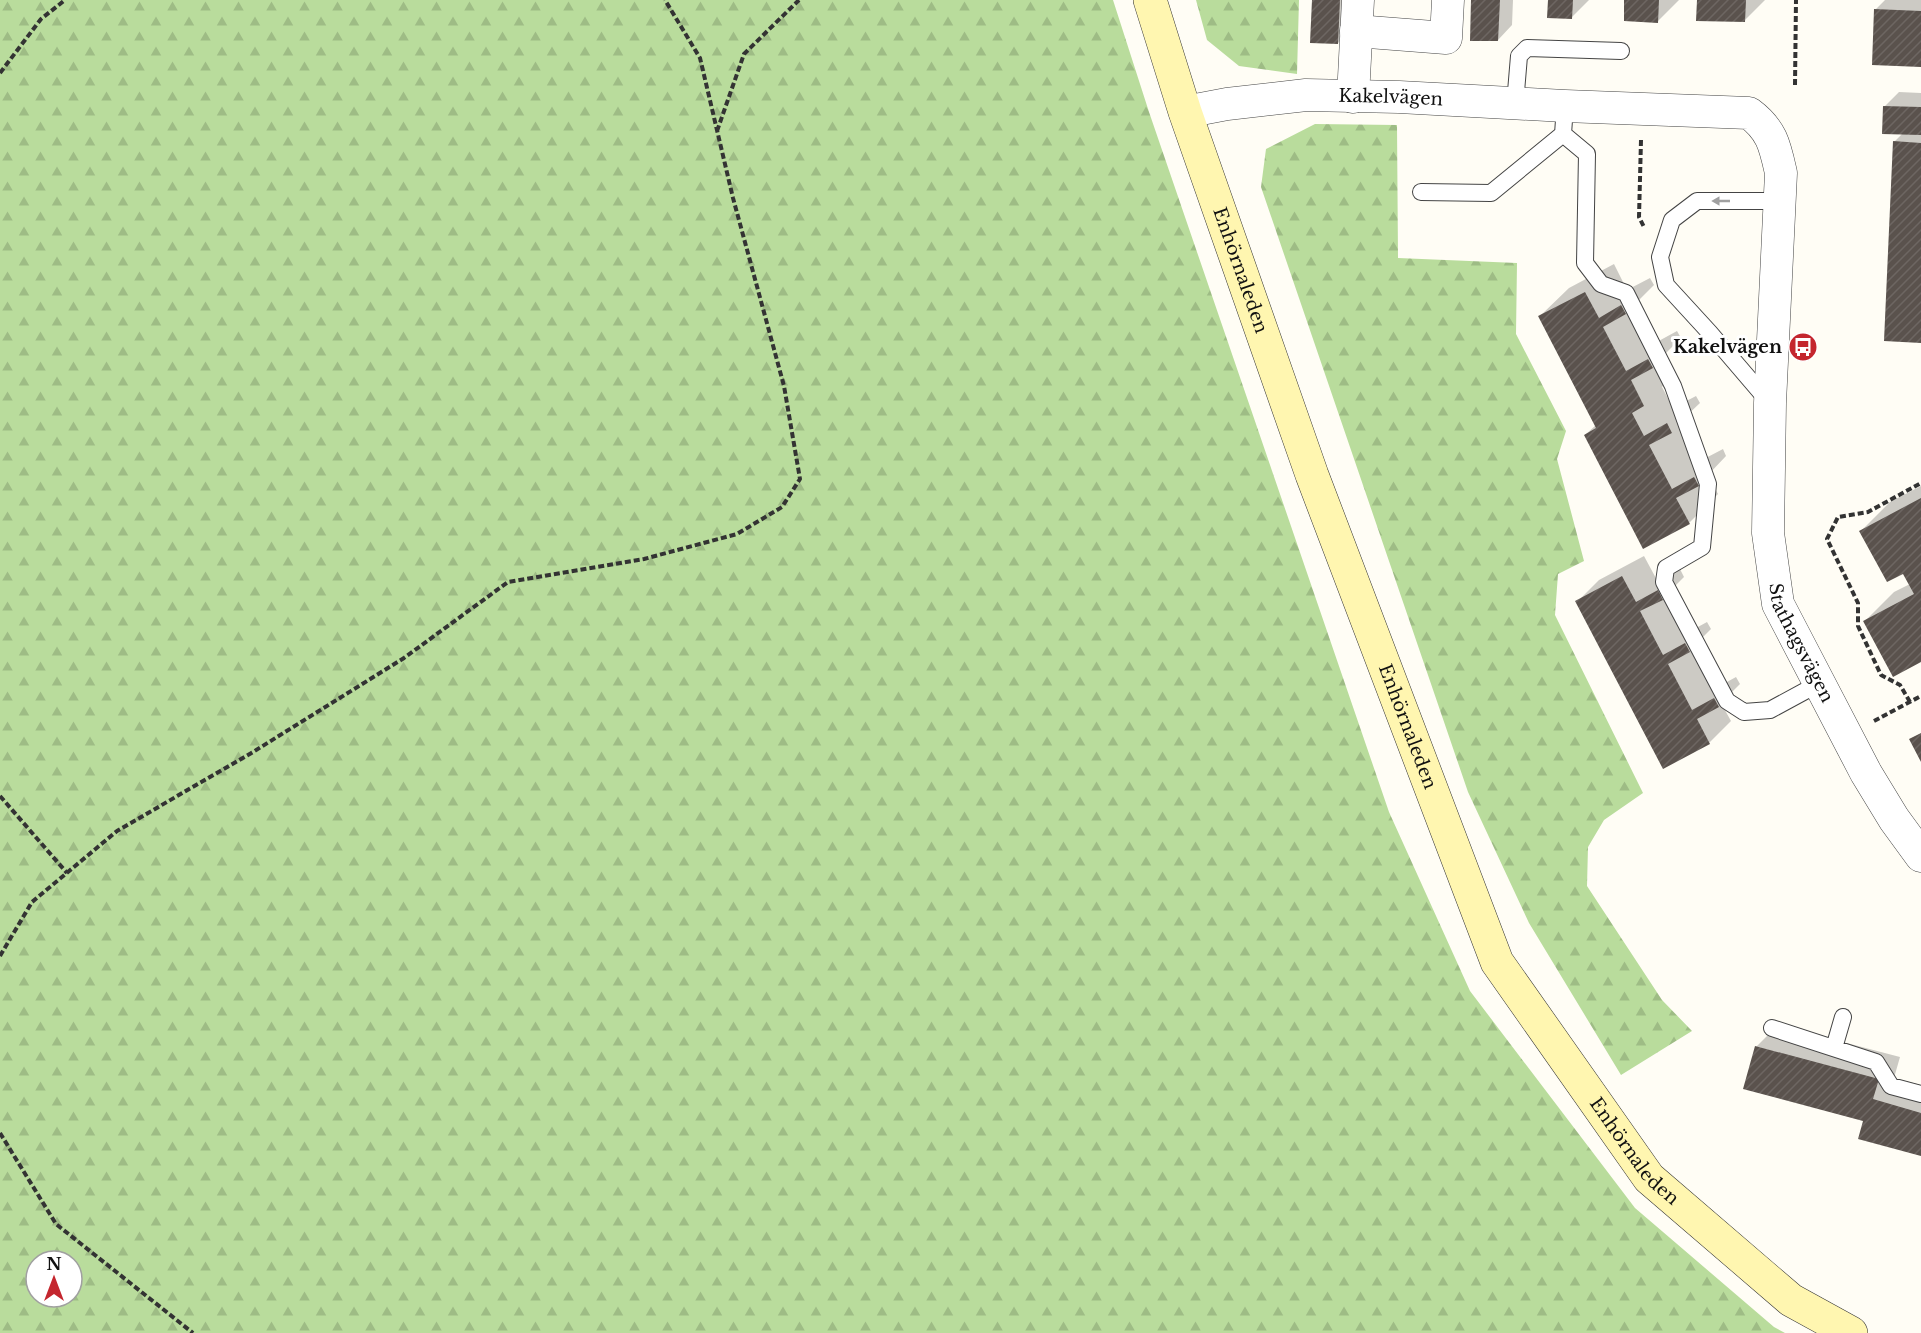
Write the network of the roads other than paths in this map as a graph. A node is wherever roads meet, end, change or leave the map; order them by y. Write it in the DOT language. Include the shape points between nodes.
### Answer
graph roads {
  1 [pos="1150,0"];
  2 [pos="1358,0"];
  3 [pos="1448,0"];
  4 [pos="1356,31"];
  5 [pos="1621,51"];
  6 [pos="1353,97"];
  7 [pos="1515,104"];
  8 [pos="1185,112"];
  9 [pos="1564,120"];
  10 [pos="1420,192"];
  11 [pos="1780,201"];
  12 [pos="1770,404"];
  13 [pos="1818,684"];
  14 [pos="1921,856"];
  15 [pos="1843,1017"];
  16 [pos="1772,1028"];
  17 [pos="1834,1048"];
  18 [pos="1921,1094"];
  19 [pos="1851,1333"];
  1 -- 8 [label="street, Enhörnaleden"];
  2 -- 4 [label="street"];
  3 -- 4 [label="street" via="1446,38"];
  4 -- 6 [label="street"];
  5 -- 7 [label="lane" via="1527,48 1519,56"];
  6 -- 7 [label="street, Kakelvägen"];
  6 -- 8 [label="street, Kakelvägen" via="1306,95"];
  7 -- 9 [label="street, Kakelvägen"];
  8 -- 19 [label="street, Enhörnaleden" via="1312,475 1497,962 1649,1178 1791,1300"];
  9 -- 10 [label="lane" via="1491,193"];
  9 -- 11 [label="street, Kakelvägen" via="1642,110 1749,113 1762,123 1774,142 1781,173"];
  9 -- 13 [label="lane" via="1587,154 1585,263 1601,284 1626,293 1673,386 1708,484 1702,547 1666,568 1664,582 1727,701 1744,712 1770,710"];
  11 -- 12 [label="street, Stathagsvägen"];
  11 -- 12 [label="lane, one-way" via="1697,201 1671,220 1660,257 1666,285"];
  12 -- 13 [label="street, Stathagsvägen" via="1768,533 1778,604"];
  13 -- 14 [label="street, Stathagsvägen" via="1894,819"];
  15 -- 17 [label="lane"];
  16 -- 17 [label="lane"];
  17 -- 18 [label="lane" via="1876,1062 1891,1086"];
}
